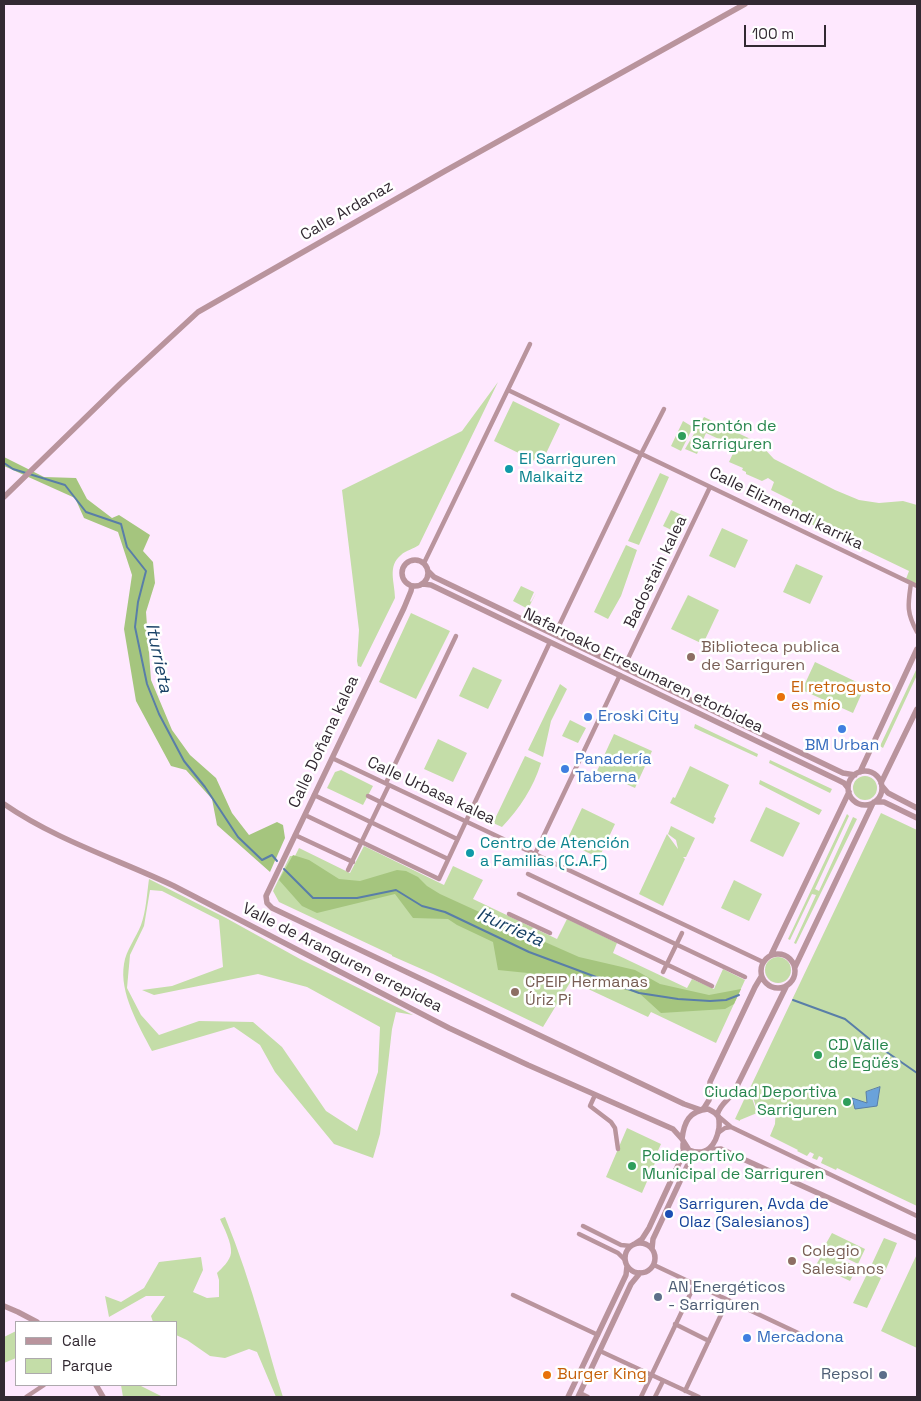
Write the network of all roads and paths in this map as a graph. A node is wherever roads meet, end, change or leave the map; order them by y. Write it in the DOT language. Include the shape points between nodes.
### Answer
graph roads {
  1 [pos="745,4"];
  2 [pos="530,344"];
  3 [pos="508,390"];
  4 [pos="664,409"];
  5 [pos="641,454"];
  6 [pos="710,487"];
  7 [pos="4,497"];
  8 [pos="424,563"];
  9 [pos="429,572"];
  10 [pos="911,583"];
  11 [pos="423,584"];
  12 [pos="412,586"];
  13 [pos="917,586"];
  14 [pos="917,632"];
  15 [pos="555,634"];
  16 [pos="456,636"];
  17 [pos="550,642"];
  18 [pos="917,649"];
  19 [pos="624,667"];
  20 [pos="620,676"];
  21 [pos="917,709"];
  22 [pos="332,758"];
  23 [pos="857,774"];
  24 [pos="387,784"];
  25 [pos="882,784"];
  26 [pos="849,790"];
  27 [pos="314,795"];
  28 [pos="368,796"];
  29 [pos="381,802"];
  30 [pos="873,803"];
  31 [pos="4,804"];
  32 [pos="917,808"];
  33 [pos="305,815"];
  34 [pos="917,818"];
  35 [pos="465,821"];
  36 [pos="371,822"];
  37 [pos="295,835"];
  38 [pos="457,839"];
  39 [pos="362,842"];
  40 [pos="535,854"];
  41 [pos="448,859"];
  42 [pos="352,862"];
  43 [pos="348,870"];
  44 [pos="528,874"];
  45 [pos="519,894"];
  46 [pos="509,914"];
  47 [pos="550,933"];
  48 [pos="682,933"];
  49 [pos="676,944"];
  50 [pos="771,955"];
  51 [pos="763,962"];
  52 [pos="667,964"];
  53 [pos="795,967"];
  54 [pos="663,972"];
  55 [pos="745,977"];
  56 [pos="761,977"];
  57 [pos="712,986"];
  58 [pos="786,987"];
  59 [pos="595,1095"];
  60 [pos="684,1104"];
  61 [pos="701,1110"];
  62 [pos="717,1115"];
  63 [pos="686,1124"];
  64 [pos="731,1127"];
  65 [pos="673,1129"];
  66 [pos="718,1135"];
  67 [pos="683,1140"];
  68 [pos="618,1149"];
  69 [pos="721,1149"];
  70 [pos="708,1150"];
  71 [pos="699,1153"];
  72 [pos="917,1216"];
  73 [pos="582,1226"];
  74 [pos="579,1234"];
  75 [pos="917,1238"];
  76 [pos="633,1245"];
  77 [pos="652,1249"];
  78 [pos="626,1263"];
  79 [pos="654,1265"];
  80 [pos="640,1273"];
  81 [pos="694,1284"];
  82 [pos="513,1295"];
  83 [pos="728,1300"];
  84 [pos="4,1305"];
  85 [pos="35,1321"];
  86 [pos="675,1324"];
  87 [pos="598,1335"];
  88 [pos="709,1341"];
  89 [pos="816,1341"];
  90 [pos="600,1351"];
  91 [pos="652,1375"];
  92 [pos="663,1381"];
  93 [pos="42,1386"];
  94 [pos="97,1386"];
  95 [pos="685,1391"];
  96 [pos="579,1395"];
  97 [pos="26,1397"];
  98 [pos="103,1397"];
  99 [pos="568,1397"];
  100 [pos="588,1397"];
  101 [pos="641,1397"];
  102 [pos="655,1397"];
  103 [pos="699,1397"];
  1 -- 7 [label="street, Calle Ardanaz" via="198,312"];
  2 -- 3 [label="street"];
  3 -- 5 [label="street, Calle Elizmendi karrika"];
  3 -- 8 [label="street"];
  4 -- 5 [label="street"];
  5 -- 6 [label="street, Calle Elizmendi karrika"];
  5 -- 15 [label="street"];
  6 -- 10 [label="street, Calle Elizmendi karrika"];
  6 -- 19 [label="street, Badostain kalea"];
  8 -- 9 [label="street"];
  8 -- 12 [label="street" via="414,559 404,564 403,578"];
  9 -- 11 [label="street"];
  9 -- 15 [label="street, Nafarroako Erresumaren etorbidea"];
  10 -- 13 [label="street, Calle Elizmendi karrika"];
  10 -- 14 [label="street" via="908,601"];
  11 -- 12 [label="street"];
  11 -- 17 [label="street, Nafarroako Erresumaren etorbidea"];
  12 -- 22 [label="street, Calle Doñana kalea"];
  15 -- 19 [label="street, Nafarroako Erresumaren etorbidea"];
  16 -- 24 [label="street"];
  17 -- 20 [label="street, Nafarroako Erresumaren etorbidea"];
  17 -- 35 [label="street"];
  18 -- 23 [label="street"];
  19 -- 23 [label="street, Nafarroako Erresumaren etorbidea" via="843,773"];
  20 -- 26 [label="street, Nafarroako Erresumaren etorbidea" via="838,780"];
  20 -- 40 [label="street"];
  21 -- 25 [label="street"];
  22 -- 24 [label="street, Calle Urbasa kalea"];
  22 -- 27 [label="street, Calle Doñana kalea"];
  23 -- 25 [label="street, Nafarroako Erresumaren etorbidea" via="874,773"];
  23 -- 26 [label="street" via="850,780"];
  24 -- 29 [label="street"];
  24 -- 35 [label="street, Calle Urbasa kalea"];
  25 -- 30 [label="street" via="881,795"];
  25 -- 32 [label="street, Nafarroako Erresumaren etorbidea" via="888,793"];
  26 -- 30 [label="street, Nafarroako Erresumaren etorbidea" via="859,804"];
  26 -- 50 [label="street"];
  27 -- 33 [label="street, Calle Doñana kalea"];
  27 -- 36 [label="street"];
  28 -- 29 [label="street, Calle Urbasa kalea"];
  29 -- 36 [label="street"];
  29 -- 38 [label="street, Calle Urbasa kalea"];
  30 -- 34 [label="street, Nafarroako Erresumaren etorbidea" via="887,804"];
  30 -- 53 [label="street"];
  31 -- 59 [label="street, Valle de Aranguren errepidea" via="35,824 174,886 442,1025"];
  33 -- 37 [label="street, Calle Doñana kalea"];
  33 -- 39 [label="street"];
  35 -- 38 [label="street"];
  35 -- 40 [label="street, Calle Urbasa kalea"];
  36 -- 39 [label="street"];
  36 -- 41 [label="street"];
  37 -- 42 [label="street"];
  37 -- 60 [label="street, Calle Doñana kalea" via="266,896 266,902 272,908"];
  38 -- 41 [label="street"];
  39 -- 41 [label="street" via="439,879"];
  39 -- 42 [label="street"];
  40 -- 51 [label="street, Calle Urbasa kalea"];
  42 -- 43 [label="street"];
  44 -- 49 [label="street"];
  45 -- 52 [label="street"];
  46 -- 47 [label="street"];
  48 -- 49 [label="street"];
  49 -- 52 [label="street"];
  49 -- 55 [label="street"];
  50 -- 51 [label="street"];
  50 -- 53 [label="street" via="786,955"];
  51 -- 56 [label="street"];
  52 -- 54 [label="street"];
  52 -- 57 [label="street"];
  53 -- 58 [label="street" via="794,978"];
  56 -- 58 [label="street" via="769,986"];
  56 -- 61 [label="street" via="711,1079 709,1100"];
  58 -- 62 [label="street" via="735,1090 721,1105"];
  59 -- 65 [label="street, Valle de Aranguren errepidea"];
  59 -- 68 [label="street" via="590,1106 615,1128"];
  60 -- 61 [label="street"];
  60 -- 63 [label="street" via="689,1114"];
  61 -- 62 [label="street" via="708,1109"];
  61 -- 63 [label="street" via="694,1113"];
  62 -- 64 [label="street"];
  62 -- 66 [label="street"];
  63 -- 65 [label="street"];
  63 -- 67 [label="street"];
  64 -- 66 [label="street"];
  64 -- 72 [label="street"];
  65 -- 67 [label="street"];
  66 -- 69 [label="street"];
  66 -- 70 [label="street"];
  67 -- 71 [label="street" via="689,1150"];
  67 -- 76 [label="street" via="683,1154 644,1238"];
  69 -- 70 [label="street"];
  69 -- 75 [label="street"];
  70 -- 71 [label="street"];
  71 -- 77 [label="street" via="690,1160 653,1239"];
  73 -- 76 [label="street" via="621,1245"];
  74 -- 78 [label="street" via="618,1253"];
  76 -- 77 [label="street" via="645,1244"];
  76 -- 78 [label="street" via="625,1254"];
  77 -- 79 [label="street"];
  78 -- 80 [label="street"];
  78 -- 87 [label="street" via="626,1275"];
  79 -- 80 [label="street"];
  79 -- 81 [label="street"];
  80 -- 90 [label="street" via="631,1284"];
  81 -- 83 [label="street"];
  81 -- 86 [label="street"];
  82 -- 87 [label="street"];
  83 -- 88 [label="street"];
  83 -- 89 [label="street"];
  84 -- 85 [label="street"];
  86 -- 88 [label="street"];
  86 -- 91 [label="street"];
  87 -- 99 [label="street"];
  88 -- 95 [label="street"];
  90 -- 91 [label="street"];
  90 -- 96 [label="street"];
  91 -- 92 [label="street"];
  91 -- 101 [label="street"];
  92 -- 95 [label="street"];
  92 -- 102 [label="street"];
  93 -- 97 [label="street"];
  94 -- 98 [label="street"];
  95 -- 103 [label="street"];
  96 -- 100 [label="street"];
}
